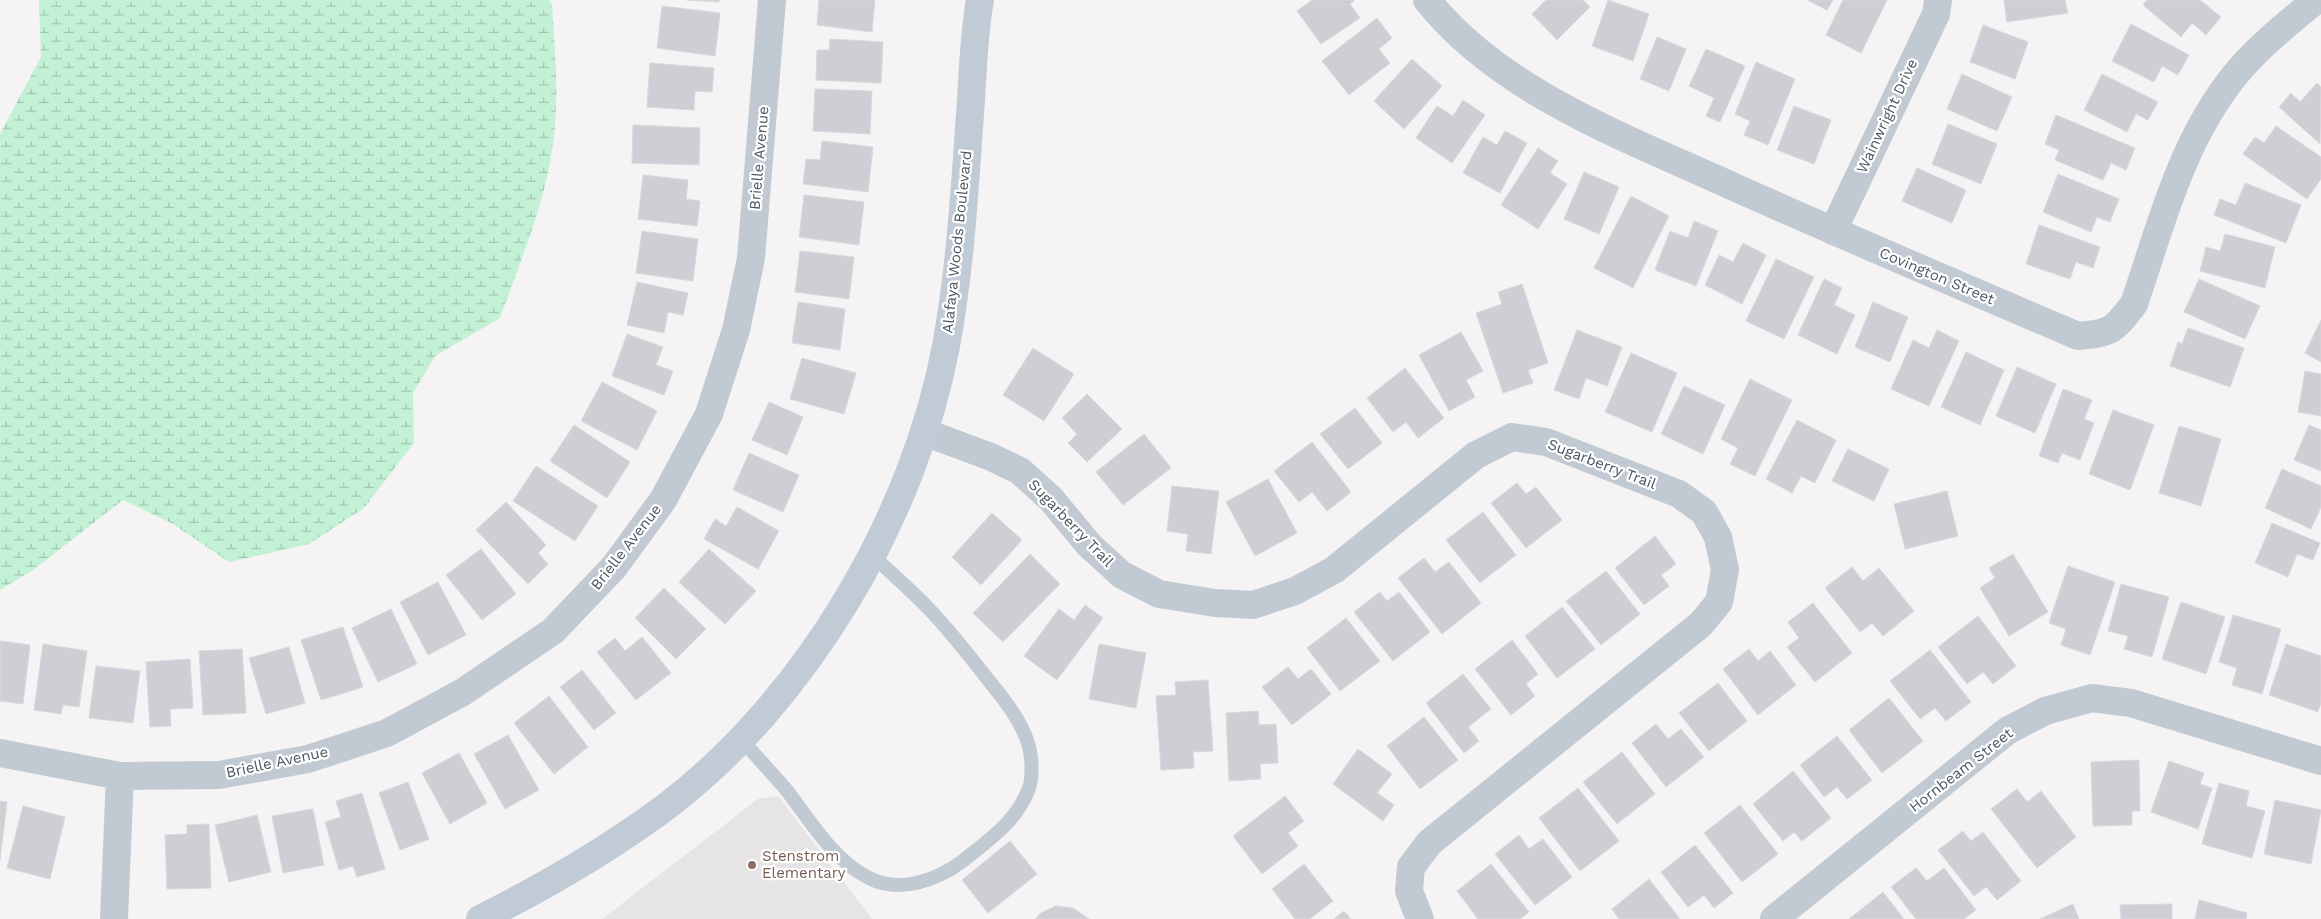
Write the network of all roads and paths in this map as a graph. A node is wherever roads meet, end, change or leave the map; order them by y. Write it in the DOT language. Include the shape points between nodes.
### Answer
graph roads {
  1 [pos="772,0"];
  2 [pos="980,0"];
  3 [pos="1427,0"];
  4 [pos="1938,0"];
  5 [pos="2316,0"];
  6 [pos="1834,231"];
  7 [pos="924,432"];
  8 [pos="872,555"];
  9 [pos="741,739"];
  10 [pos="0,753"];
  11 [pos="2321,761"];
  12 [pos="120,776"];
  13 [pos="114,919"];
  14 [pos="480,919"];
  15 [pos="1420,919"];
  16 [pos="1774,919"];
  1 -- 12 [label="street, Brielle Avenue" via="751,258 736,330 709,414 663,500 614,567 554,631 463,692 387,733 308,759 219,775"];
  2 -- 7 [label="street, Alafaya Woods Boulevard" via="959,250 946,346"];
  3 -- 6 [label="street, Covington Street" via="1476,49 1532,90 1591,122"];
  4 -- 6 [label="street, Wainwright Drive" via="1936,14"];
  5 -- 6 [label="street, Covington Street" via="2272,36 2241,69 2208,113 2182,162 2134,304 2105,334 2078,336"];
  7 -- 8 [label="street, Alafaya Woods Boulevard" via="900,500"];
  7 -- 15 [label="street, Sugarberry Trail" via="1020,471 1051,499 1089,545 1122,575 1159,594 1215,603 1253,605 1295,591 1334,570 1476,455 1512,437 1546,442 1680,494 1704,512 1718,537 1725,570 1719,602 1701,624 1429,843 1411,868 1409,891"];
  8 -- 9 [label="street, Alafaya Woods Boulevard" via="823,636 792,679"];
  8 -- 9 [label="lane" via="930,610 1008,704 1019,722 1029,744 1031,761 1030,786 1017,812 1009,823 967,857 934,878 912,884 884,883 868,878 832,849"];
  9 -- 14 [label="street, Alafaya Woods Boulevard" via="669,804 597,856"];
  10 -- 12 [label="street, Brielle Avenue"];
  11 -- 16 [label="street, Hornbeam Street" via="2131,703 2092,698 2045,711 2007,731"];
  12 -- 13 [label="street"];
}
